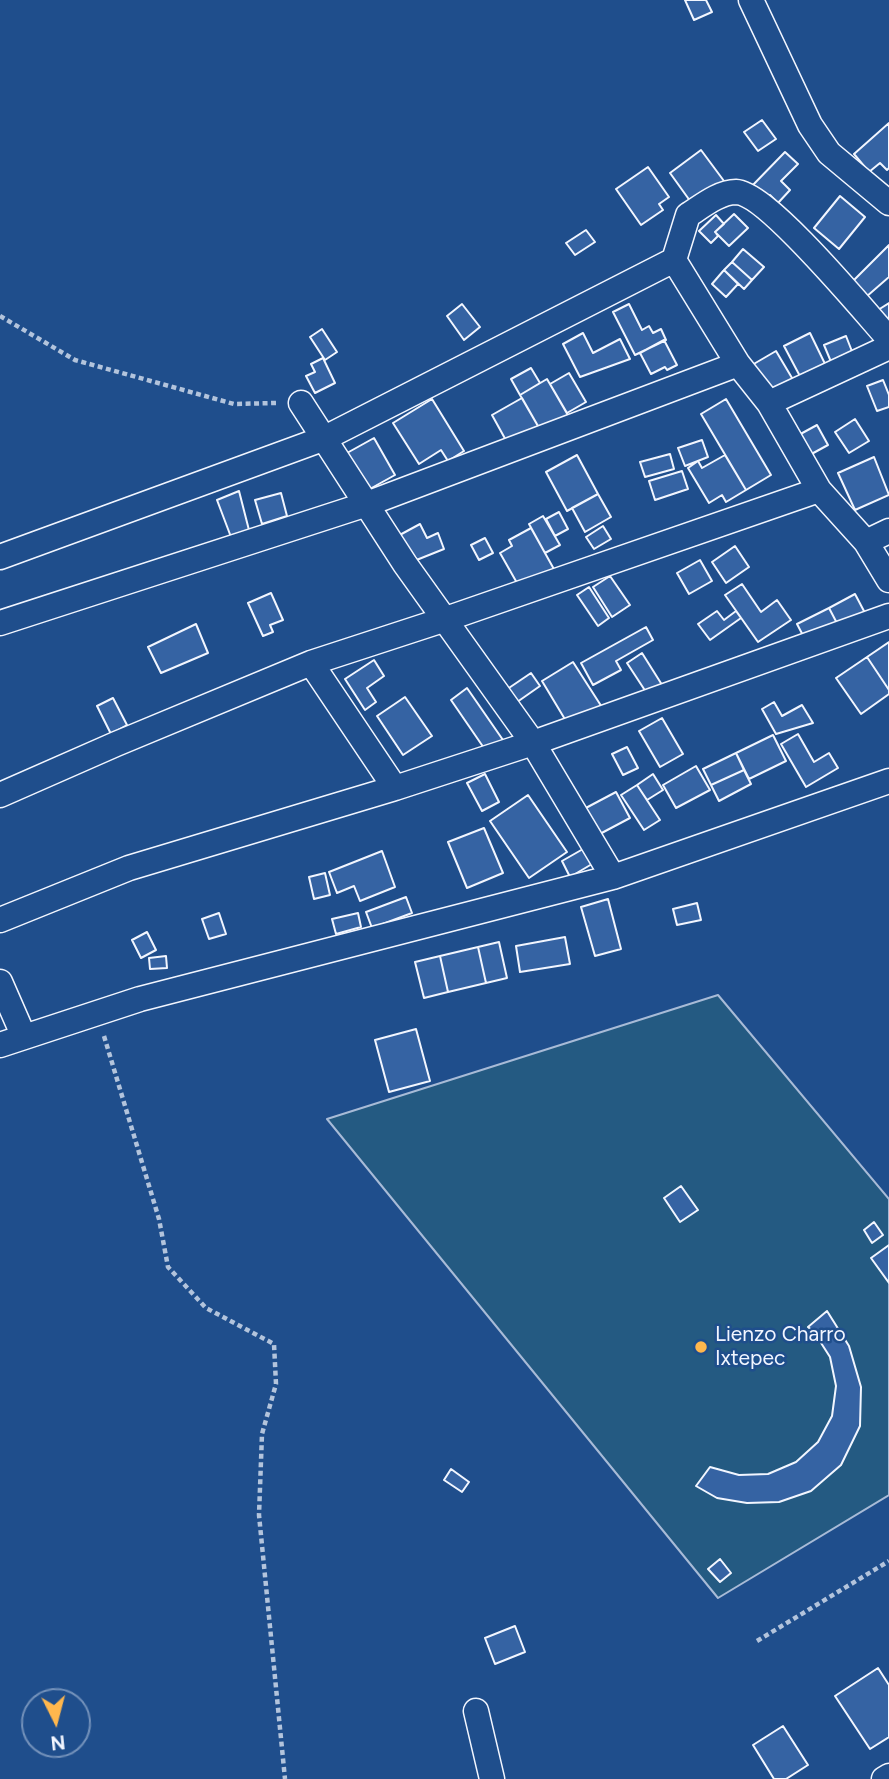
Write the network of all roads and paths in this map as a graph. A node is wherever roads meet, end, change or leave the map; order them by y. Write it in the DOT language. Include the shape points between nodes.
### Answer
graph roads {
  1 [pos="751,0"];
  2 [pos="889,203"];
  3 [pos="674,260"];
  4 [pos="0,316"];
  5 [pos="889,339"];
  6 [pos="889,347"];
  7 [pos="738,363"];
  8 [pos="301,403"];
  9 [pos="769,403"];
  10 [pos="325,438"];
  11 [pos="819,491"];
  12 [pos="367,504"];
  13 [pos="889,531"];
  14 [pos="866,542"];
  15 [pos="0,557"];
  16 [pos="889,580"];
  17 [pos="889,616"];
  18 [pos="446,619"];
  19 [pos="0,623"];
  20 [pos="311,663"];
  21 [pos="533,743"];
  22 [pos="889,781"];
  23 [pos="395,788"];
  24 [pos="0,795"];
  25 [pos="612,877"];
  26 [pos="0,920"];
  27 [pos="0,982"];
  28 [pos="97,1013"];
  29 [pos="24,1037"];
  30 [pos="0,1045"];
  31 [pos="889,1561"];
  32 [pos="757,1641"];
  33 [pos="476,1711"];
  34 [pos="889,1776"];
  35 [pos="285,1779"];
  36 [pos="492,1779"];
  37 [pos="884,1779"];
  1 -- 2 [label="street" via="810,125 829,153"];
  3 -- 5 [label="street" via="688,215 724,194 738,192 761,205 814,254"];
  3 -- 7 [label="street"];
  3 -- 10 [label="street"];
  4 -- 8 [label="path" via="75,360 234,404"];
  6 -- 9 [label="street"];
  7 -- 9 [label="street"];
  7 -- 12 [label="street"];
  8 -- 10 [label="street"];
  9 -- 11 [label="street"];
  10 -- 12 [label="street"];
  10 -- 15 [label="street"];
  11 -- 14 [label="street"];
  11 -- 18 [label="street"];
  12 -- 18 [label="street"];
  12 -- 19 [label="street"];
  13 -- 14 [label="street"];
  14 -- 16 [label="street"];
  17 -- 21 [label="street"];
  18 -- 20 [label="street"];
  18 -- 21 [label="street"];
  20 -- 23 [label="street"];
  20 -- 24 [label="street"];
  21 -- 23 [label="street"];
  21 -- 25 [label="street"];
  22 -- 25 [label="street"];
  23 -- 26 [label="street" via="129,868"];
  25 -- 28 [label="street"];
  27 -- 29 [label="street"];
  28 -- 29 [label="street"];
  28 -- 35 [label="path" via="159,1219 168,1267 206,1308 274,1344 276,1384 262,1434 259,1515"];
  29 -- 30 [label="street"];
  31 -- 32 [label="path"];
  33 -- 36 [label="street"];
  34 -- 37 [label="street"];
}
